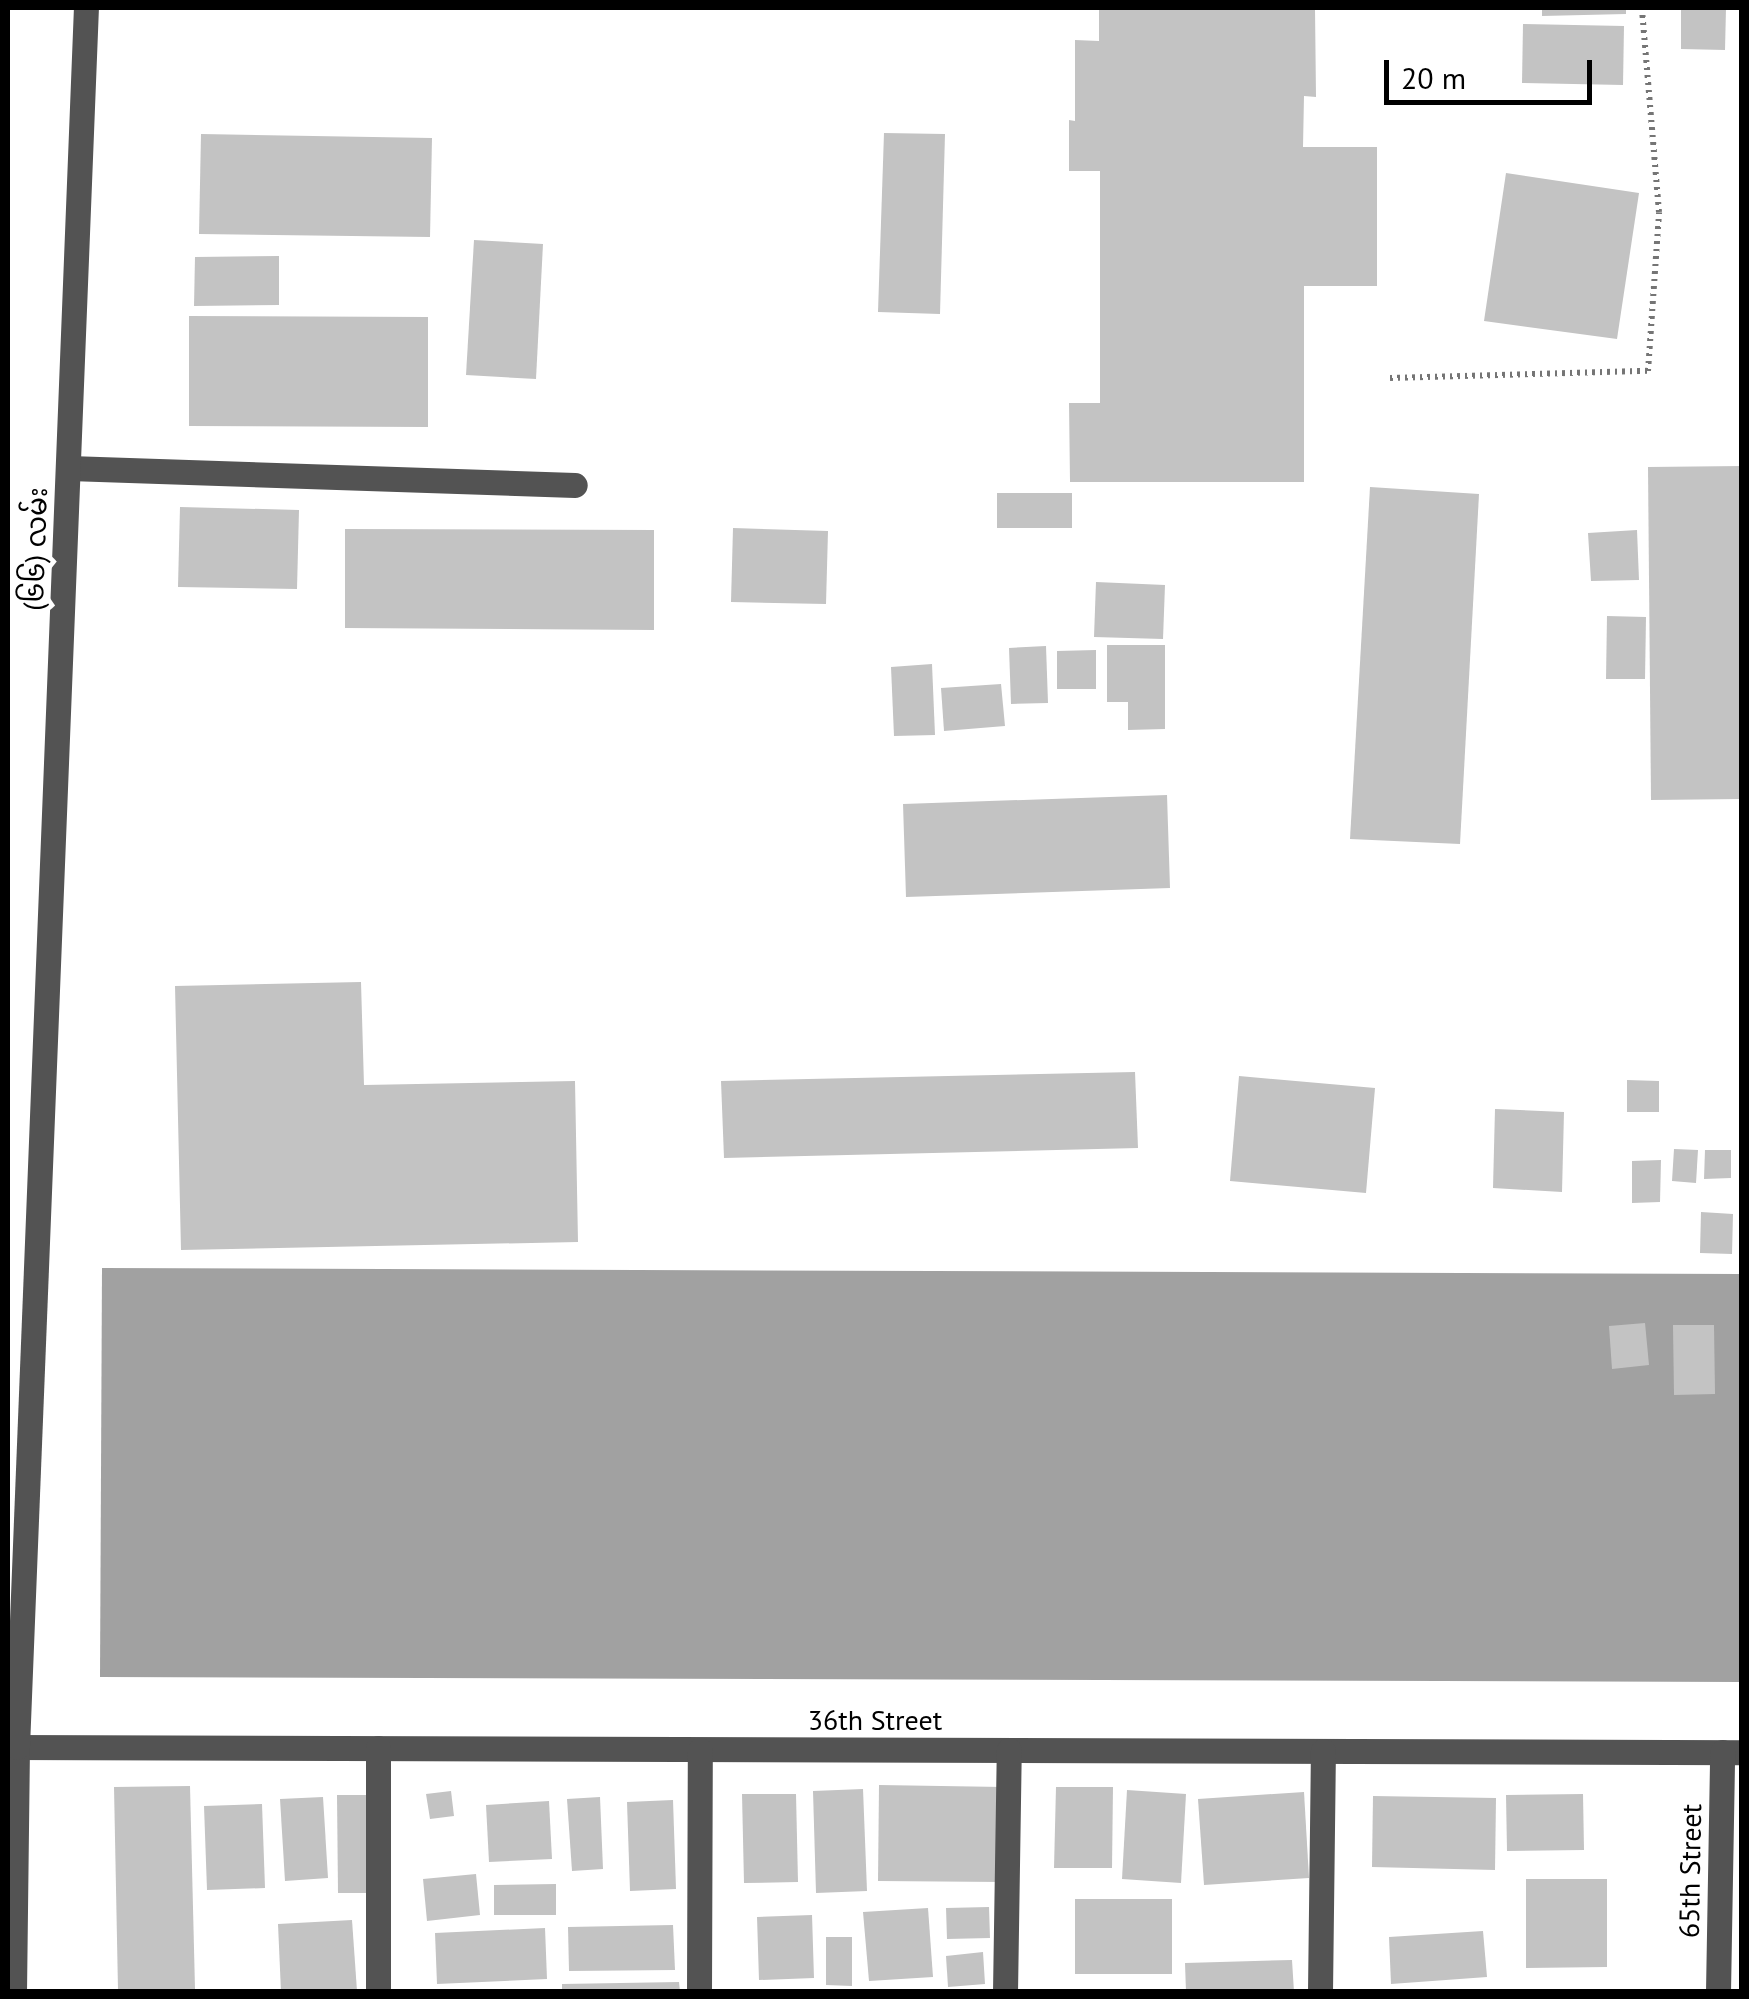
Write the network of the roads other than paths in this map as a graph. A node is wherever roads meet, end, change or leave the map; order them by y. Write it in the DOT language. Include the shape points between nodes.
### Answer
graph roads {
  1 [pos="86,8"];
  2 [pos="69,468"];
  3 [pos="576,485"];
  4 [pos="12,1747"];
  5 [pos="378,1748"];
  6 [pos="700,1750"];
  7 [pos="1010,1750"];
  8 [pos="1323,1751"];
  9 [pos="1732,1752"];
  10 [pos="14,1992"];
  11 [pos="378,1992"];
  12 [pos="699,1992"];
  13 [pos="1005,1992"];
  14 [pos="1320,1992"];
  15 [pos="1718,1992"];
  1 -- 2 [label="street, (၆၆) လမ်း"];
  2 -- 3 [label="street"];
  2 -- 4 [label="street, (၆၆) လမ်း"];
  4 -- 5 [label="street, 36th Street"];
  4 -- 10 [label="street, (၆၆) လမ်း"];
  5 -- 6 [label="street, 36th Street"];
  5 -- 11 [label="street"];
  6 -- 7 [label="street, 36th Street"];
  6 -- 12 [label="street"];
  7 -- 8 [label="street, 36th Street"];
  7 -- 13 [label="street"];
  8 -- 9 [label="street, 36th Street"];
  8 -- 14 [label="street"];
  9 -- 15 [label="street, 65th Street"];
}
